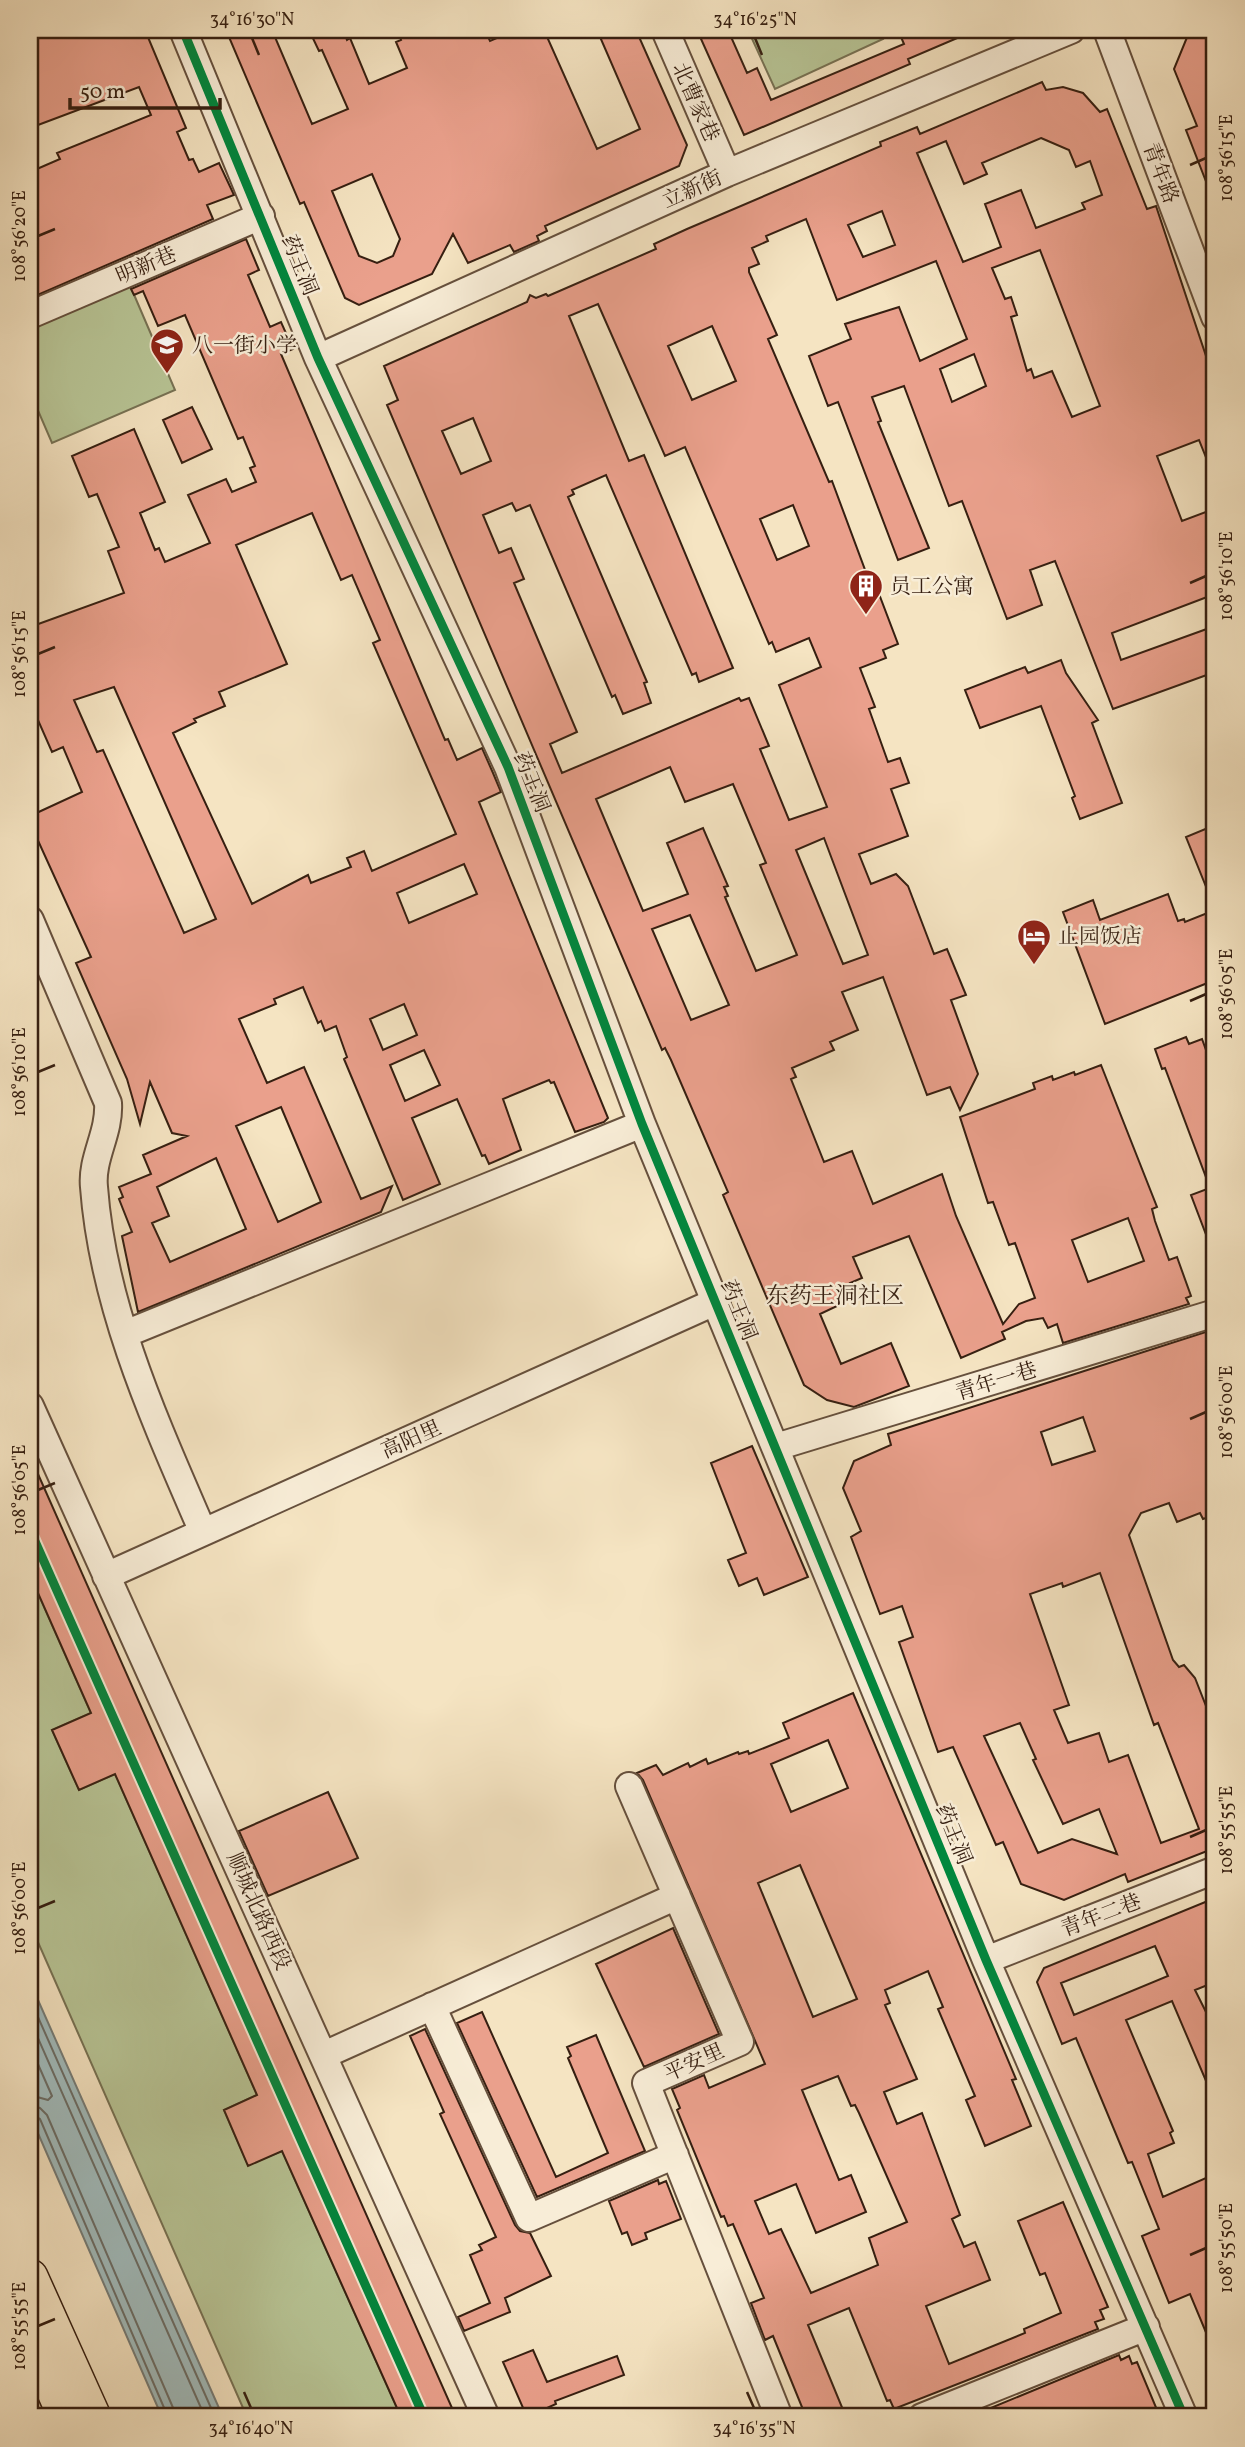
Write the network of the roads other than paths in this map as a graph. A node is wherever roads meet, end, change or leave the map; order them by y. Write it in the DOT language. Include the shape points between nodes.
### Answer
graph roads {
  1 [pos="183,30"];
  2 [pos="665,30"];
  3 [pos="1071,30"];
  4 [pos="1107,30"];
  5 [pos="727,173"];
  6 [pos="261,216"];
  7 [pos="30,315"];
  8 [pos="1215,317"];
  9 [pos="318,358"];
  10 [pos="30,920"];
  11 [pos="642,1124"];
  12 [pos="717,1301"];
  13 [pos="1215,1313"];
  14 [pos="125,1334"];
  15 [pos="30,1406"];
  16 [pos="776,1447"];
  17 [pos="202,1532"];
  18 [pos="106,1576"];
  19 [pos="629,1786"];
  20 [pos="1215,1870"];
  21 [pos="677,1896"];
  22 [pos="986,1960"];
  23 [pos="432,2006"];
  24 [pos="324,2055"];
  25 [pos="674,2155"];
  26 [pos="30,2277"];
  27 [pos="1146,2327"];
  28 [pos="30,2335"];
  29 [pos="30,2386"];
  30 [pos="44,2417"];
  31 [pos="66,2417"];
  32 [pos="93,2417"];
  33 [pos="486,2417"];
  34 [pos="779,2417"];
  35 [pos="922,2417"];
  36 [pos="1184,2417"];
  1 -- 6 [label="street, 药王洞"];
  2 -- 5 [label="street, 北曹家巷"];
  3 -- 5 [label="street, 立新街"];
  4 -- 8 [label="street, 青年路"];
  5 -- 9 [label="street, 立新街"];
  6 -- 7 [label="street, 明新巷"];
  6 -- 9 [label="street, 药王洞"];
  9 -- 11 [label="street, 药王洞" via="508,767"];
  10 -- 14 [label="street" via="108,1103 107,1132 93,1182 99,1235"];
  11 -- 12 [label="street, 药王洞"];
  11 -- 14 [label="street"];
  12 -- 16 [label="street, 药王洞"];
  12 -- 17 [label="street, 高阳里"];
  13 -- 16 [label="street, 青年一巷"];
  14 -- 17 [label="street" via="145,1398"];
  15 -- 18 [label="street, 顺城北路西段"];
  16 -- 22 [label="street, 药王洞"];
  17 -- 18 [label="street, 高阳里"];
  18 -- 24 [label="street, 顺城北路西段"];
  19 -- 21 [label="street, 平安里"];
  20 -- 22 [label="street, 青年二巷"];
  21 -- 23 [label="street"];
  21 -- 25 [label="street, 平安里" via="740,2042 646,2083"];
  22 -- 27 [label="street, 药王洞"];
  23 -- 24 [label="street"];
  23 -- 25 [label="street" via="529,2218"];
  24 -- 33 [label="street, 顺城北路西段"];
  25 -- 34 [label="street, 平安里"];
  26 -- 32 [label="main road"];
  27 -- 35 [label="street"];
  27 -- 36 [label="street, 药王洞"];
  28 -- 31 [label="main road"];
  29 -- 30 [label="main road"];
}
